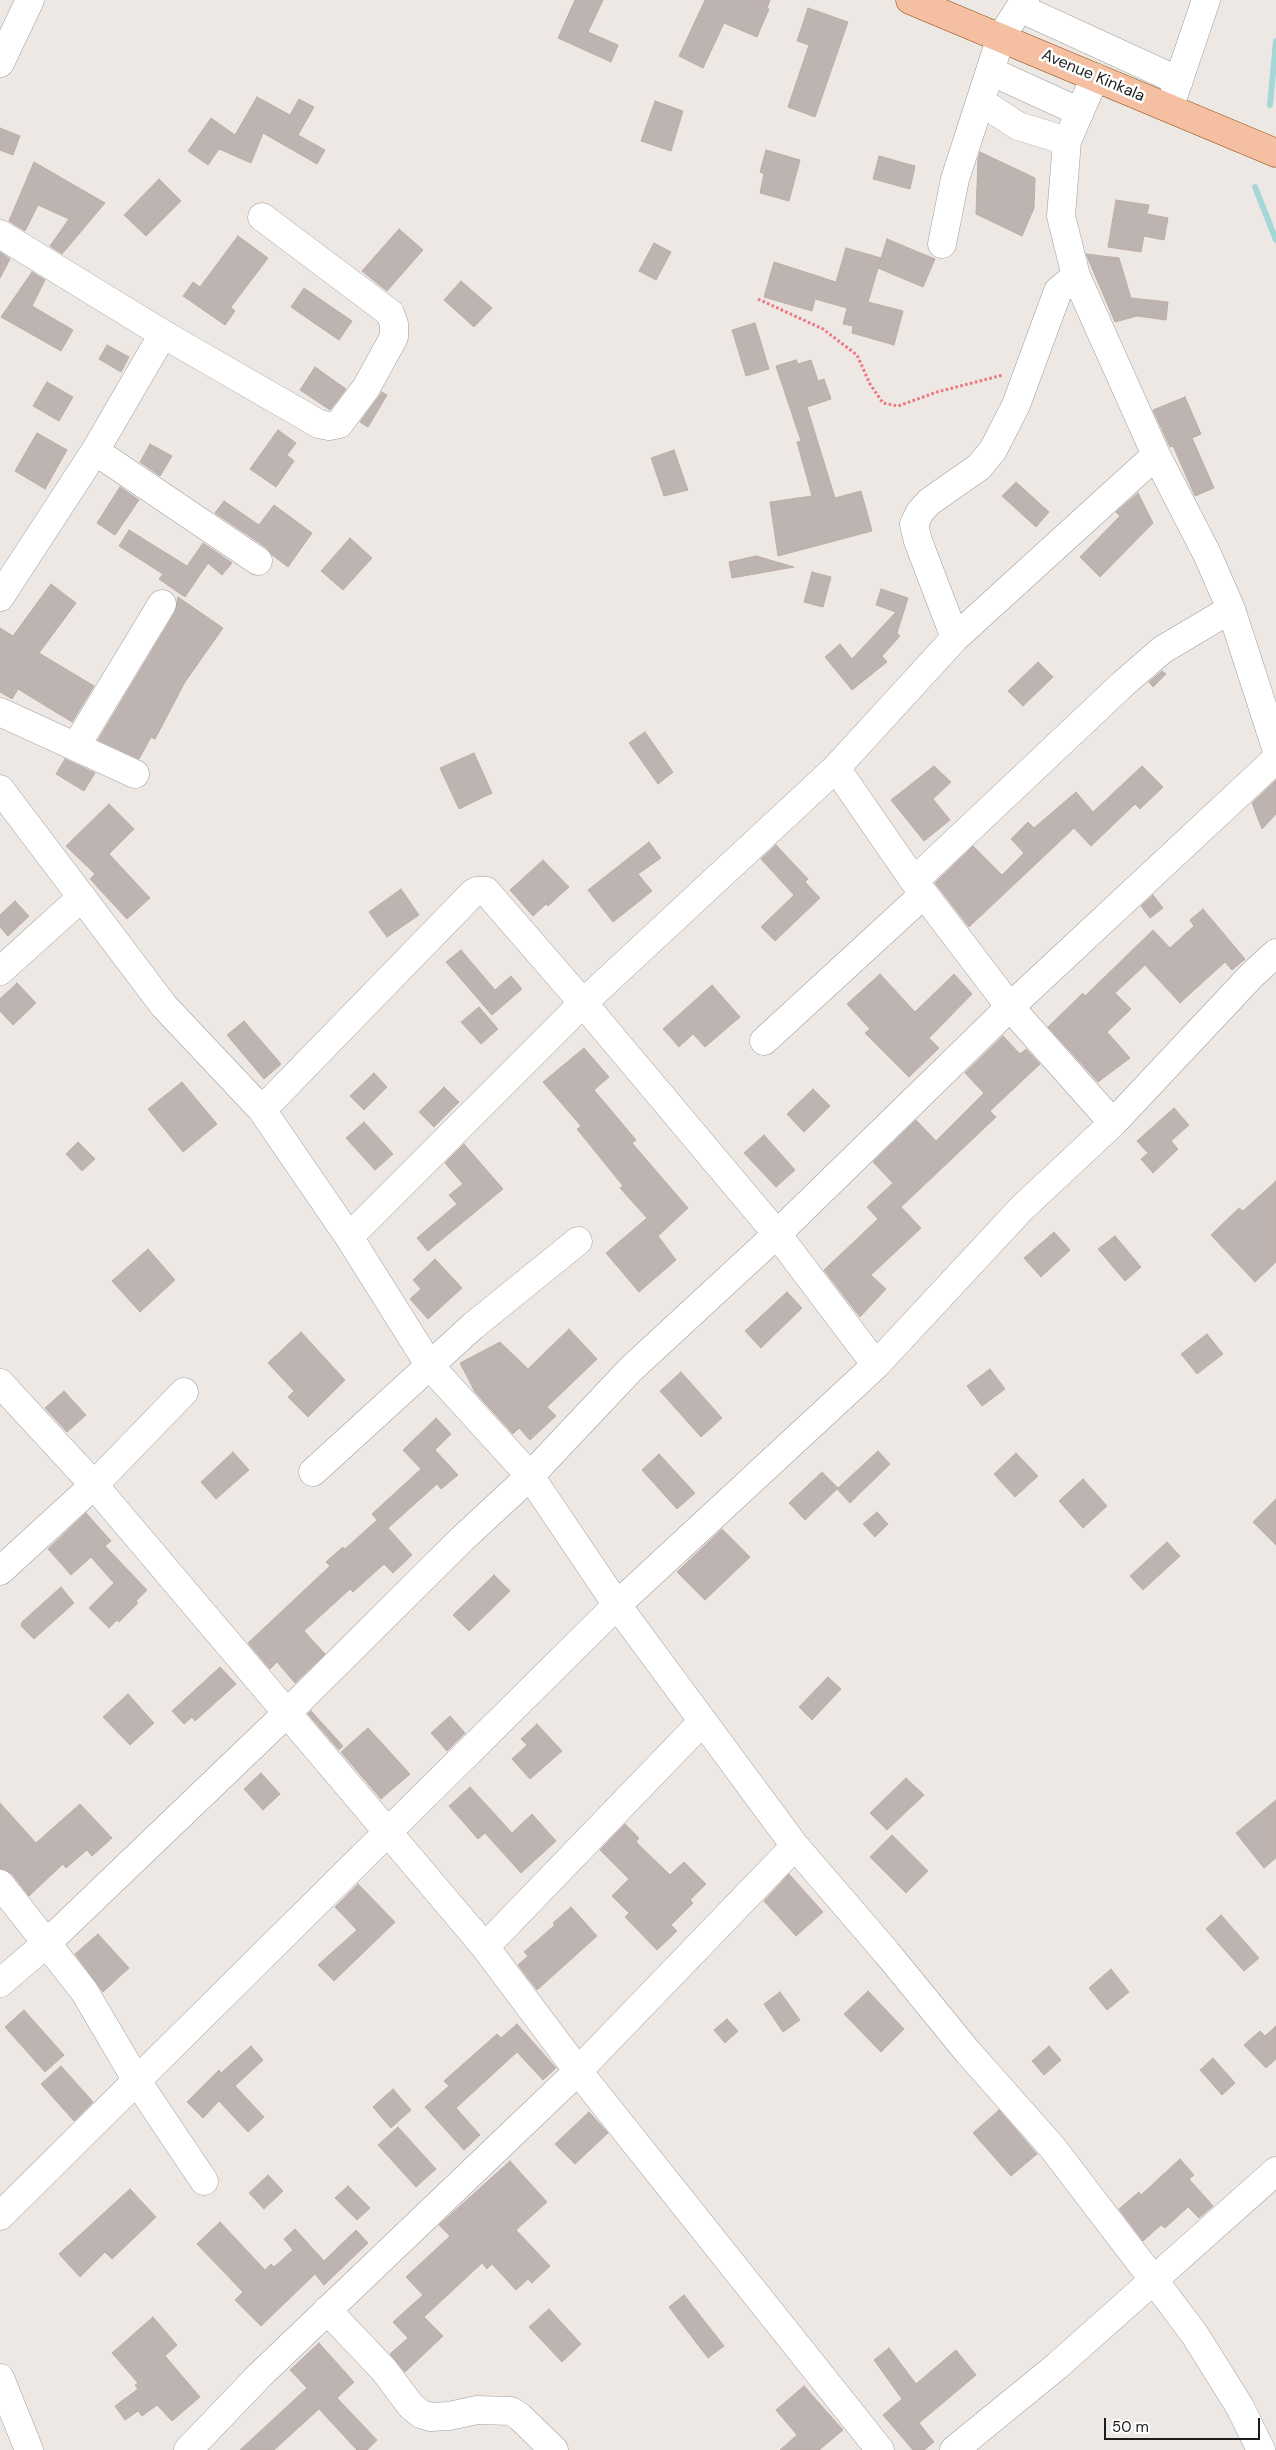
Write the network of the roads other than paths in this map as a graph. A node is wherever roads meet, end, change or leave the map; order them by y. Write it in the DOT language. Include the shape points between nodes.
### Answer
graph roads {
  1 [pos="30,0"];
  2 [pos="910,0"];
  3 [pos="1206,0"];
  4 [pos="1022,4"];
  5 [pos="1001,37"];
  6 [pos="0,64"];
  7 [pos="990,71"];
  8 [pos="1095,77"];
  9 [pos="1179,81"];
  10 [pos="980,101"];
  11 [pos="1170,108"];
  12 [pos="1080,112"];
  13 [pos="1067,141"];
  14 [pos="1276,153"];
  15 [pos="262,217"];
  16 [pos="0,234"];
  17 [pos="942,244"];
  18 [pos="1076,276"];
  19 [pos="163,334"];
  20 [pos="95,451"];
  21 [pos="1156,455"];
  22 [pos="258,562"];
  23 [pos="0,597"];
  24 [pos="162,604"];
  25 [pos="1231,608"];
  26 [pos="955,638"];
  27 [pos="0,712"];
  28 [pos="76,746"];
  29 [pos="1276,748"];
  30 [pos="1276,759"];
  31 [pos="836,768"];
  32 [pos="135,774"];
  33 [pos="0,789"];
  34 [pos="919,888"];
  35 [pos="82,897"];
  36 [pos="1276,953"];
  37 [pos="0,971"];
  38 [pos="583,1003"];
  39 [pos="1010,1007"];
  40 [pos="764,1041"];
  41 [pos="262,1110"];
  42 [pos="1113,1123"];
  43 [pos="777,1234"];
  44 [pos="349,1237"];
  45 [pos="578,1241"];
  46 [pos="876,1365"];
  47 [pos="430,1366"];
  48 [pos="0,1383"];
  49 [pos="184,1392"];
  50 [pos="313,1472"];
  51 [pos="530,1476"];
  52 [pos="94,1485"];
  53 [pos="0,1571"];
  54 [pos="617,1605"];
  55 [pos="286,1714"];
  56 [pos="703,1721"];
  57 [pos="387,1832"];
  58 [pos="795,1846"];
  59 [pos="0,1884"];
  60 [pos="47,1944"];
  61 [pos="485,1946"];
  62 [pos="0,1983"];
  63 [pos="578,2071"];
  64 [pos="137,2081"];
  65 [pos="1276,2171"];
  66 [pos="204,2181"];
  67 [pos="0,2216"];
  68 [pos="1154,2280"];
  69 [pos="327,2310"];
  70 [pos="0,2378"];
  71 [pos="30,2450"];
  72 [pos="188,2450"];
  73 [pos="554,2450"];
  74 [pos="880,2450"];
  75 [pos="954,2450"];
  76 [pos="1261,2450"];
  1 -- 6 [label="street"];
  2 -- 5 [label="main road, Avenue Kinkala"];
  3 -- 9 [label="street"];
  4 -- 5 [label="street"];
  4 -- 9 [label="street"];
  5 -- 7 [label="street"];
  5 -- 8 [label="main road, Avenue Kinkala"];
  7 -- 10 [label="street"];
  7 -- 12 [label="street"];
  8 -- 11 [label="main road, Avenue Kinkala"];
  8 -- 12 [label="street"];
  9 -- 11 [label="street"];
  10 -- 13 [label="street" via="1018,126"];
  10 -- 17 [label="street" via="955,179"];
  11 -- 14 [label="main road, Avenue Kinkala"];
  12 -- 13 [label="street"];
  13 -- 18 [label="street" via="1061,216"];
  15 -- 19 [label="street" via="390,313 394,337 366,388 339,424 319,424"];
  16 -- 19 [label="street"];
  18 -- 21 [label="street"];
  18 -- 26 [label="street" via="1058,291 1016,405 992,450 979,467 929,502 914,524"];
  19 -- 20 [label="street"];
  20 -- 22 [label="street"];
  20 -- 23 [label="street"];
  21 -- 25 [label="street"];
  21 -- 26 [label="street"];
  24 -- 28 [label="street"];
  25 -- 29 [label="street"];
  25 -- 34 [label="street" via="1162,650 1124,683"];
  26 -- 31 [label="street"];
  27 -- 28 [label="street"];
  28 -- 32 [label="street"];
  30 -- 39 [label="street"];
  31 -- 34 [label="street"];
  31 -- 38 [label="street"];
  33 -- 35 [label="street"];
  34 -- 39 [label="street"];
  34 -- 40 [label="street"];
  35 -- 37 [label="street"];
  35 -- 41 [label="street" via="164,1006"];
  36 -- 42 [label="street"];
  38 -- 41 [label="street" via="486,891 476,891"];
  38 -- 43 [label="street"];
  38 -- 44 [label="street"];
  39 -- 42 [label="street"];
  39 -- 43 [label="street"];
  41 -- 44 [label="street"];
  42 -- 46 [label="street" via="1022,1208"];
  43 -- 46 [label="street"];
  43 -- 51 [label="street" via="631,1369"];
  44 -- 47 [label="street"];
  45 -- 47 [label="street" via="473,1326"];
  46 -- 54 [label="street"];
  47 -- 50 [label="street"];
  47 -- 51 [label="street"];
  48 -- 52 [label="street"];
  49 -- 52 [label="street"];
  51 -- 54 [label="street"];
  51 -- 55 [label="street"];
  52 -- 53 [label="street"];
  52 -- 55 [label="street"];
  54 -- 56 [label="street"];
  54 -- 57 [label="street"];
  55 -- 57 [label="street"];
  55 -- 60 [label="street"];
  56 -- 58 [label="street"];
  56 -- 61 [label="street"];
  57 -- 61 [label="street"];
  57 -- 64 [label="street"];
  58 -- 63 [label="street"];
  58 -- 68 [label="street" via="1052,2147"];
  59 -- 60 [label="street"];
  60 -- 62 [label="street"];
  60 -- 64 [label="street" via="84,1991"];
  61 -- 63 [label="street"];
  63 -- 69 [label="street"];
  63 -- 74 [label="street"];
  64 -- 66 [label="street"];
  64 -- 67 [label="street"];
  65 -- 68 [label="street"];
  68 -- 75 [label="street" via="1058,2366"];
  68 -- 76 [label="street" via="1195,2334 1240,2407"];
  69 -- 72 [label="street"];
  69 -- 73 [label="street" via="421,2414 431,2417 477,2410 510,2411"];
  70 -- 71 [label="street"];
}
